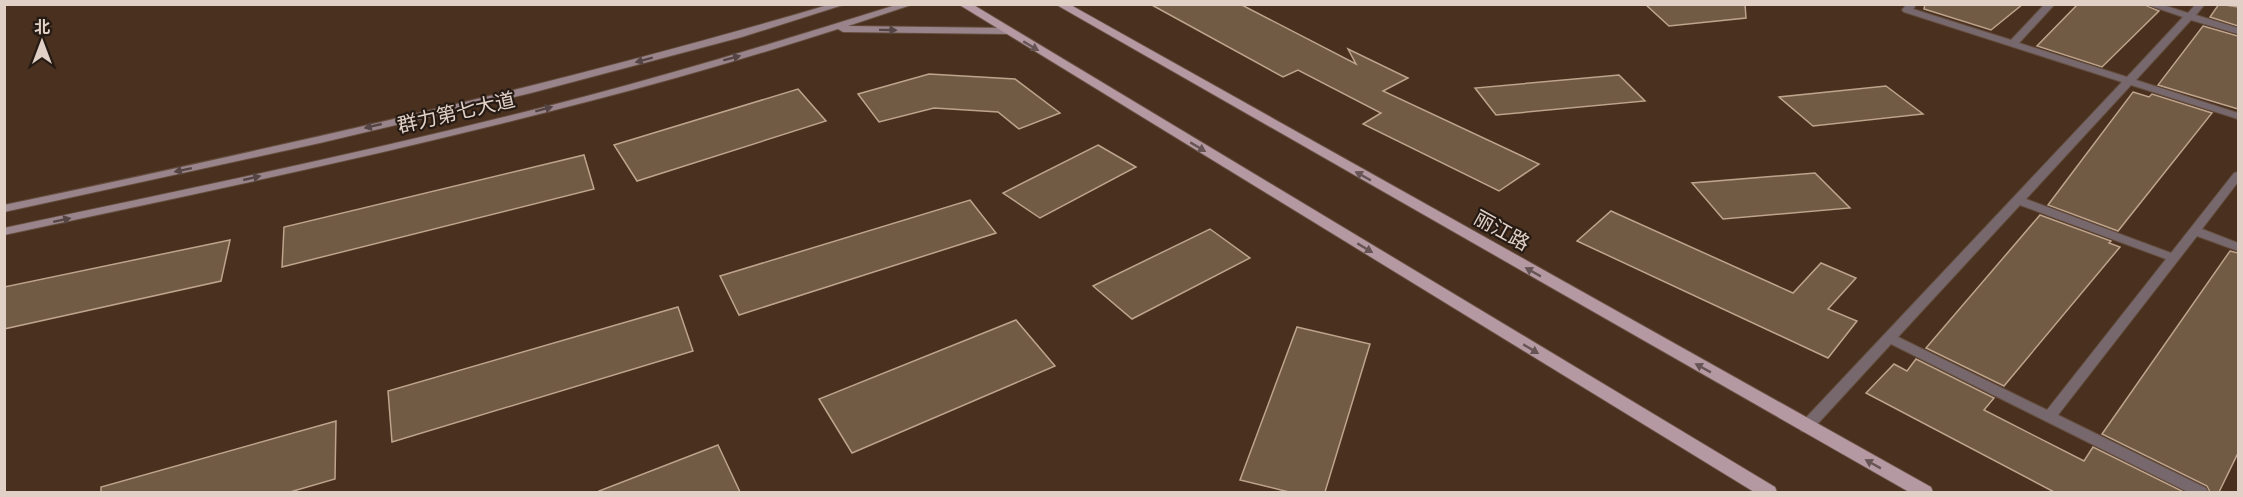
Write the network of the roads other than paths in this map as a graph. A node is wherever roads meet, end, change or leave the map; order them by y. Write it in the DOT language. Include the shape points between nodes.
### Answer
graph roads {
  1 [pos="842,4"];
  2 [pos="910,4"];
  3 [pos="963,4"];
  4 [pos="1060,4"];
  5 [pos="1913,4"];
  6 [pos="2050,4"];
  7 [pos="2149,4"];
  8 [pos="2200,4"];
  9 [pos="823,8"];
  10 [pos="1074,8"];
  11 [pos="2189,16"];
  12 [pos="830,29"];
  13 [pos="1006,31"];
  14 [pos="2238,31"];
  15 [pos="2012,44"];
  16 [pos="2129,81"];
  17 [pos="2238,116"];
  18 [pos="2238,175"];
  19 [pos="2018,200"];
  20 [pos="4,209"];
  21 [pos="2195,231"];
  22 [pos="4,232"];
  23 [pos="2238,248"];
  24 [pos="2174,258"];
  25 [pos="1889,338"];
  26 [pos="2049,417"];
  27 [pos="1806,427"];
  28 [pos="1768,492"];
  29 [pos="1924,492"];
  30 [pos="2201,492"];
  1 -- 9 [label="main road, 群力第七大道"];
  2 -- 12 [label="main road, 群力第七大道"];
  3 -- 13 [label="main road"];
  4 -- 10 [label="main road, 丽江路"];
  5 -- 15 [label="street" via="1907,10"];
  6 -- 15 [label="street"];
  7 -- 11 [label="street"];
  8 -- 11 [label="street"];
  9 -- 20 [label="main road, 群力第七大道, one-way" via="755,31 544,86"];
  27 -- 10 [label="main road, 丽江路, one-way"];
  11 -- 14 [label="street"];
  11 -- 16 [label="street"];
  12 -- 13 [label="main road, one-way"];
  22 -- 12 [label="main road, 群力第七大道, one-way" via="541,110"];
  13 -- 28 [label="main road, one-way"];
  15 -- 16 [label="street"];
  16 -- 17 [label="street"];
  16 -- 19 [label="street"];
  18 -- 21 [label="street"];
  19 -- 24 [label="street"];
  19 -- 25 [label="street"];
  21 -- 23 [label="street"];
  21 -- 24 [label="street"];
  24 -- 26 [label="street"];
  25 -- 26 [label="street"];
  25 -- 27 [label="street"];
  26 -- 30 [label="street"];
  29 -- 27 [label="main road, 丽江路, one-way"];
}
